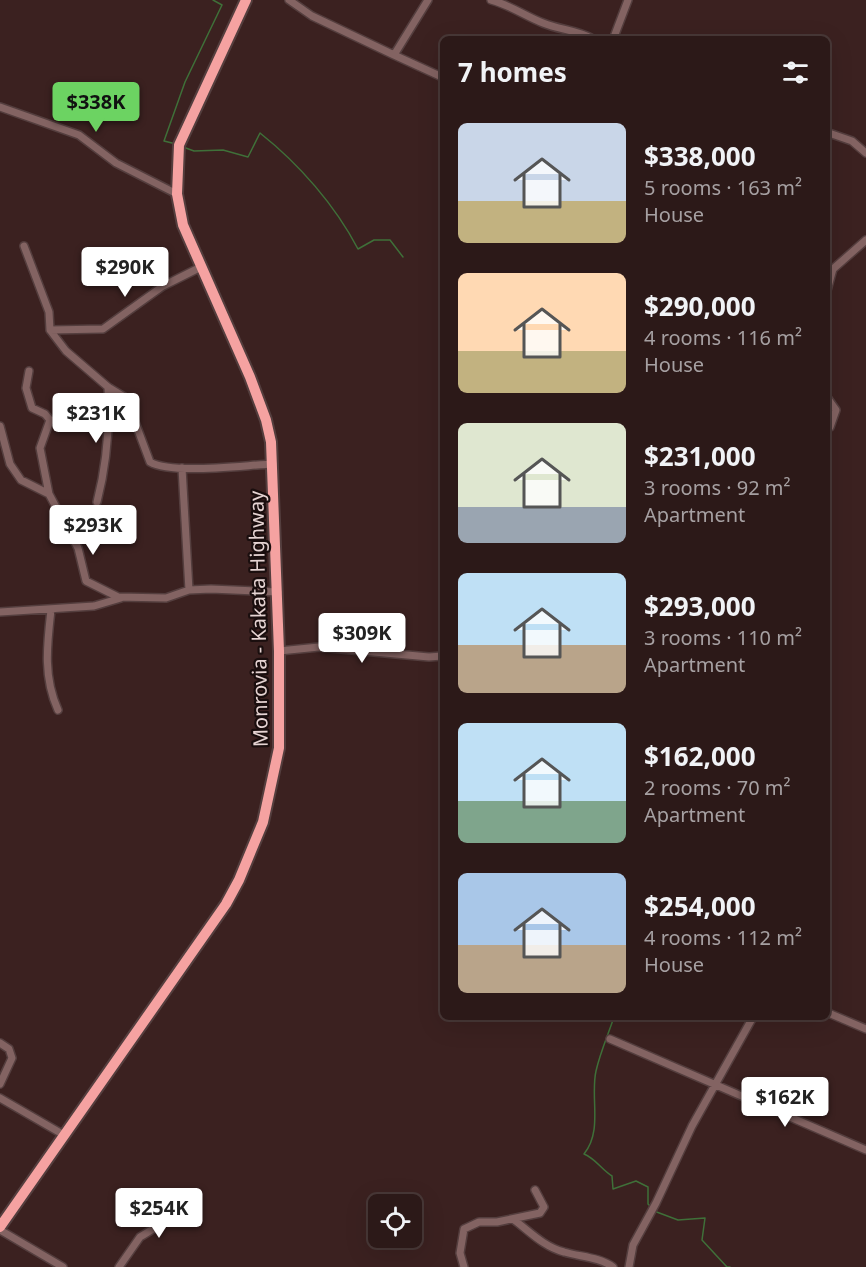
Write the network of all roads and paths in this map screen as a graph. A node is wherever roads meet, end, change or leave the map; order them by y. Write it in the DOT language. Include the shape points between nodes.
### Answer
graph roads {
  1 [pos="246,0"];
  2 [pos="289,0"];
  3 [pos="428,0"];
  4 [pos="491,0"];
  5 [pos="628,0"];
  6 [pos="587,36"];
  7 [pos="614,36"];
  8 [pos="394,55"];
  9 [pos="440,76"];
  10 [pos="0,107"];
  11 [pos="830,133"];
  12 [pos="866,153"];
  13 [pos="177,194"];
  14 [pos="866,240"];
  15 [pos="24,246"];
  16 [pos="201,267"];
  17 [pos="830,267"];
  18 [pos="50,330"];
  19 [pos="29,371"];
  20 [pos="108,387"];
  21 [pos="830,402"];
  22 [pos="133,418"];
  23 [pos="50,420"];
  24 [pos="110,422"];
  25 [pos="0,426"];
  26 [pos="830,427"];
  27 [pos="273,464"];
  28 [pos="182,468"];
  29 [pos="48,494"];
  30 [pos="97,502"];
  31 [pos="189,590"];
  32 [pos="278,592"];
  33 [pos="121,598"];
  34 [pos="51,610"];
  35 [pos="0,612"];
  36 [pos="279,651"];
  37 [pos="440,656"];
  38 [pos="58,710"];
  39 [pos="830,1014"];
  40 [pos="751,1020"];
  41 [pos="866,1029"];
  42 [pos="610,1039"];
  43 [pos="0,1043"];
  44 [pos="715,1083"];
  45 [pos="0,1084"];
  46 [pos="0,1098"];
  47 [pos="64,1135"];
  48 [pos="866,1150"];
  49 [pos="535,1190"];
  50 [pos="181,1196"];
  51 [pos="513,1219"];
  52 [pos="0,1228"];
  53 [pos="63,1267"];
  54 [pos="119,1267"];
  55 [pos="464,1267"];
  56 [pos="613,1267"];
  57 [pos="629,1267"];
  1 -- 13 [label="highway, Monrovia - Kakata Highway" via="179,145"];
  2 -- 8 [label="street" via="312,16"];
  3 -- 8 [label="street"];
  4 -- 6 [label="street" via="543,24"];
  5 -- 7 [label="street"];
  8 -- 9 [label="street"];
  10 -- 13 [label="street" via="79,135 116,163"];
  11 -- 12 [label="street" via="852,141"];
  13 -- 16 [label="highway, Monrovia - Kakata Highway" via="183,225"];
  14 -- 17 [label="street"];
  15 -- 18 [label="street" via="49,312"];
  16 -- 18 [label="street" via="163,286 103,329"];
  16 -- 27 [label="highway, Monrovia - Kakata Highway" via="266,420"];
  18 -- 20 [label="street" via="66,351"];
  19 -- 23 [label="street" via="26,388 32,408"];
  20 -- 22 [label="street" via="126,398"];
  20 -- 24 [label="street"];
  21 -- 26 [label="street" via="836,410"];
  22 -- 24 [label="street"];
  22 -- 28 [label="street" via="150,462"];
  23 -- 24 [label="street"];
  23 -- 29 [label="street" via="40,448"];
  24 -- 30 [label="street"];
  25 -- 29 [label="street" via="10,464 21,480"];
  27 -- 28 [label="street"];
  27 -- 32 [label="highway, Monrovia - Kakata Highway"];
  28 -- 31 [label="street"];
  29 -- 31 [label="street" via="78,548 86,581 118,597 166,598"];
  31 -- 32 [label="street"];
  32 -- 36 [label="highway, Monrovia - Kakata Highway"];
  33 -- 34 [label="street" via="94,606"];
  34 -- 35 [label="street"];
  34 -- 38 [label="street" via="47,678"];
  36 -- 37 [label="street" via="319,647"];
  36 -- 47 [label="highway, Monrovia - Kakata Highway" via="279,748 263,822 239,880 200,944"];
  39 -- 41 [label="street"];
  40 -- 44 [label="street"];
  42 -- 44 [label="street"];
  43 -- 45 [label="street" via="9,1049 12,1058"];
  44 -- 48 [label="street"];
  44 -- 57 [label="street" via="633,1245"];
  46 -- 47 [label="street"];
  47 -- 52 [label="highway, Monrovia - Kakata Highway"];
  49 -- 51 [label="street" via="544,1207 540,1213"];
  50 -- 54 [label="street" via="158,1226 140,1237"];
  51 -- 55 [label="street" via="479,1222 464,1229 460,1252"];
  51 -- 56 [label="street" via="562,1252 596,1258"];
  52 -- 53 [label="street"];
}
